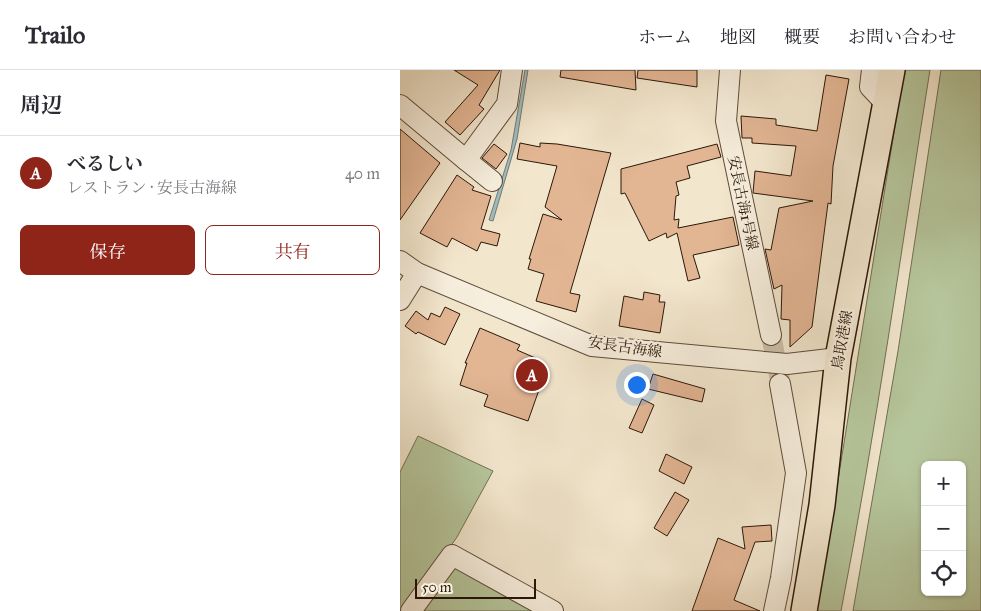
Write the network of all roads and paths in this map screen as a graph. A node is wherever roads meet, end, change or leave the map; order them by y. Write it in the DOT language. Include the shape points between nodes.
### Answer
graph roads {
  1 [pos="512,70"];
  2 [pos="730,70"];
  3 [pos="872,70"];
  4 [pos="892,70"];
  5 [pos="886,104"];
  6 [pos="400,105"];
  7 [pos="466,160"];
  8 [pos="492,181"];
  9 [pos="400,261"];
  10 [pos="417,273"];
  11 [pos="400,300"];
  12 [pos="771,335"];
  13 [pos="838,358"];
  14 [pos="780,384"];
  15 [pos="410,611"];
  16 [pos="553,611"];
  17 [pos="774,611"];
  18 [pos="804,611"];
  1 -- 7 [label="street" via="507,104"];
  2 -- 12 [label="street, 安長古海1号線" via="726,121"];
  3 -- 5 [label="street" via="870,87"];
  4 -- 5 [label="main road, 鳥取港線"];
  5 -- 13 [label="main road, 鳥取港線"];
  6 -- 7 [label="street"];
  7 -- 8 [label="street"];
  9 -- 10 [label="street, 安長古海線"];
  10 -- 11 [label="street"];
  10 -- 13 [label="street, 安長古海線" via="592,346 787,364"];
  13 -- 18 [label="main road, 鳥取港線" via="822,505"];
  14 -- 17 [label="street" via="796,473"];
  15 -- 16 [label="street" via="452,556"];
}
